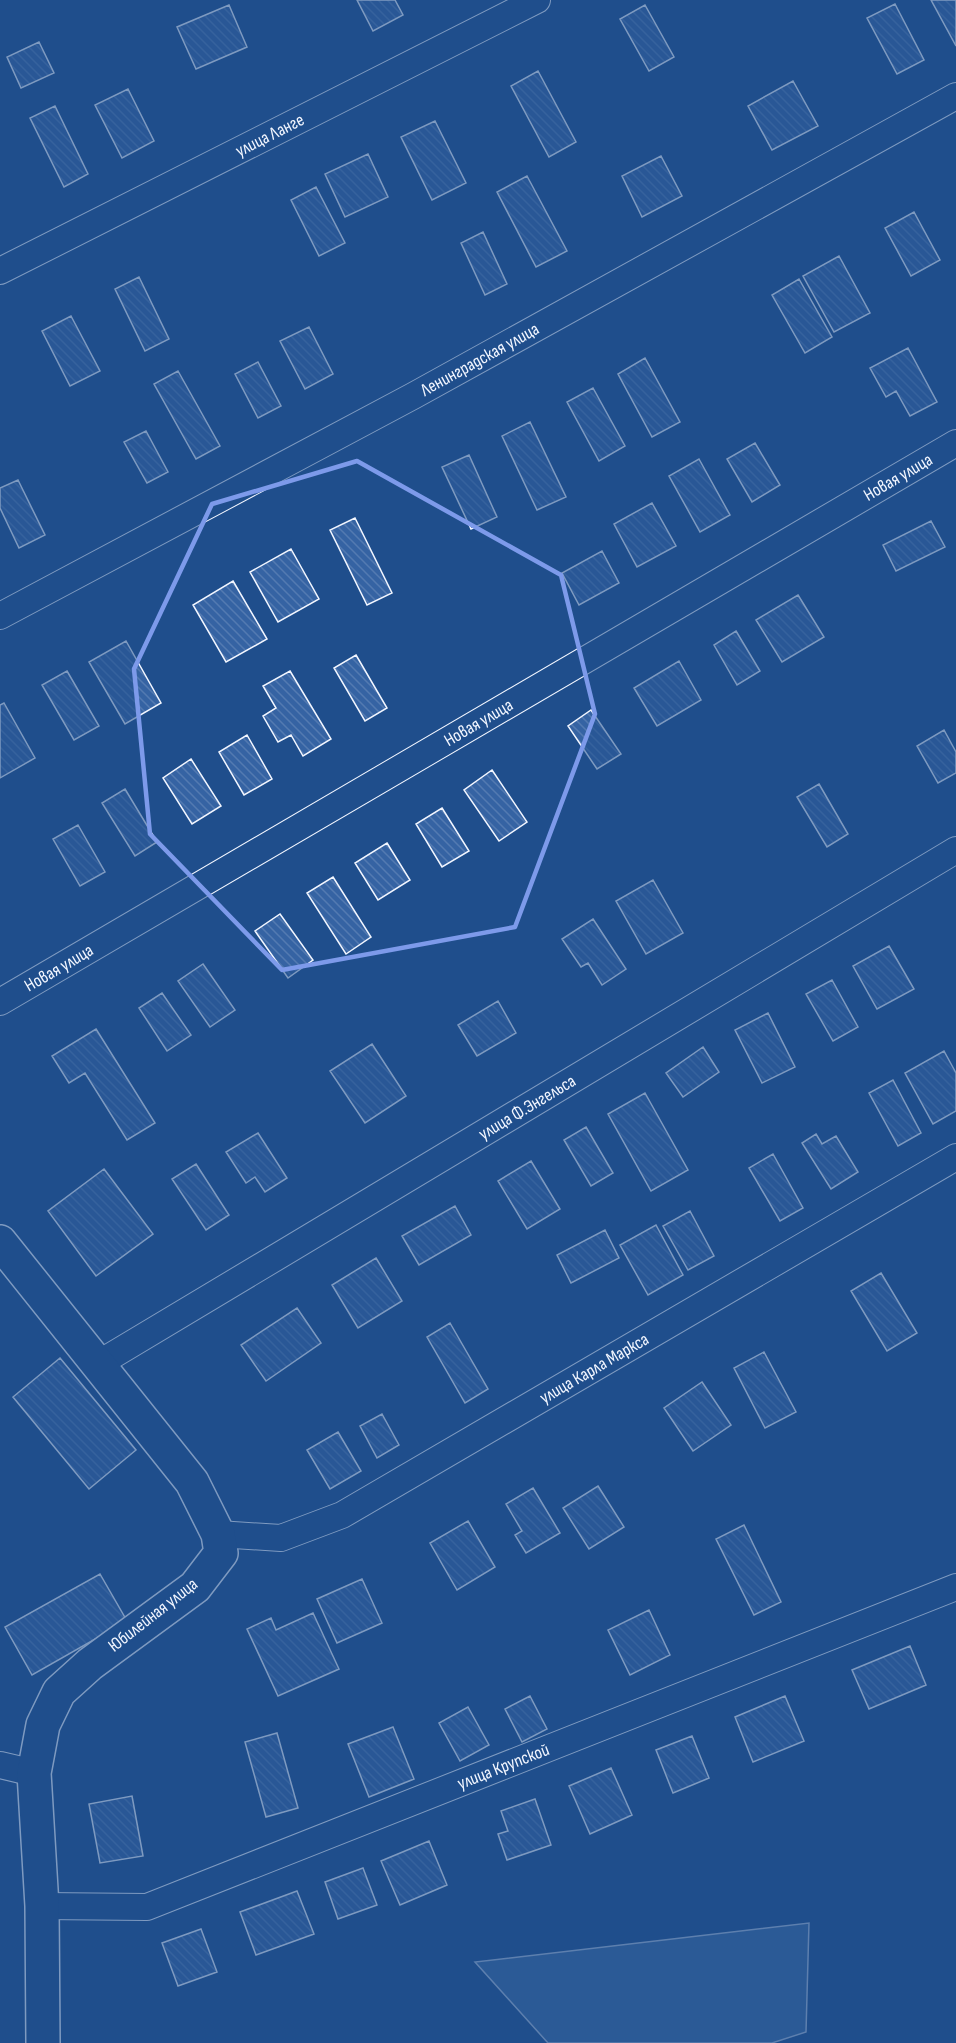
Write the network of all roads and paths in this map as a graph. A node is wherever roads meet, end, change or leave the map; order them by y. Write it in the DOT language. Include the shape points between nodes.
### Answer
graph roads {
  1 [pos="537,0"];
  2 [pos="956,96"];
  3 [pos="0,271"];
  4 [pos="956,443"];
  5 [pos="0,616"];
  6 [pos="956,850"];
  7 [pos="0,1002"];
  8 [pos="956,1157"];
  9 [pos="0,1242"];
  10 [pos="98,1364"];
  11 [pos="218,1534"];
  12 [pos="956,1587"];
  13 [pos="0,1765"];
  14 [pos="34,1773"];
  15 [pos="42,1906"];
  16 [pos="43,2043"];
  1 -- 3 [label="street, улица Ланге"];
  2 -- 5 [label="street, Ленинградская улица" via="423,390"];
  4 -- 7 [label="street, Новая улица"];
  6 -- 10 [label="street, улица Ф.Энгельса"];
  8 -- 11 [label="street, улица Карла Маркса" via="342,1515 281,1538"];
  9 -- 10 [label="street"];
  10 -- 11 [label="street" via="192,1482"];
  11 -- 14 [label="street, Юбилейная улица" via="221,1553 195,1587 90,1664 59,1692 43,1725"];
  12 -- 15 [label="street, улица Крупской" via="147,1907"];
  13 -- 14 [label="street"];
  14 -- 15 [label="street, Юбилейная улица"];
  15 -- 16 [label="street, Юбилейная улица"];
}
